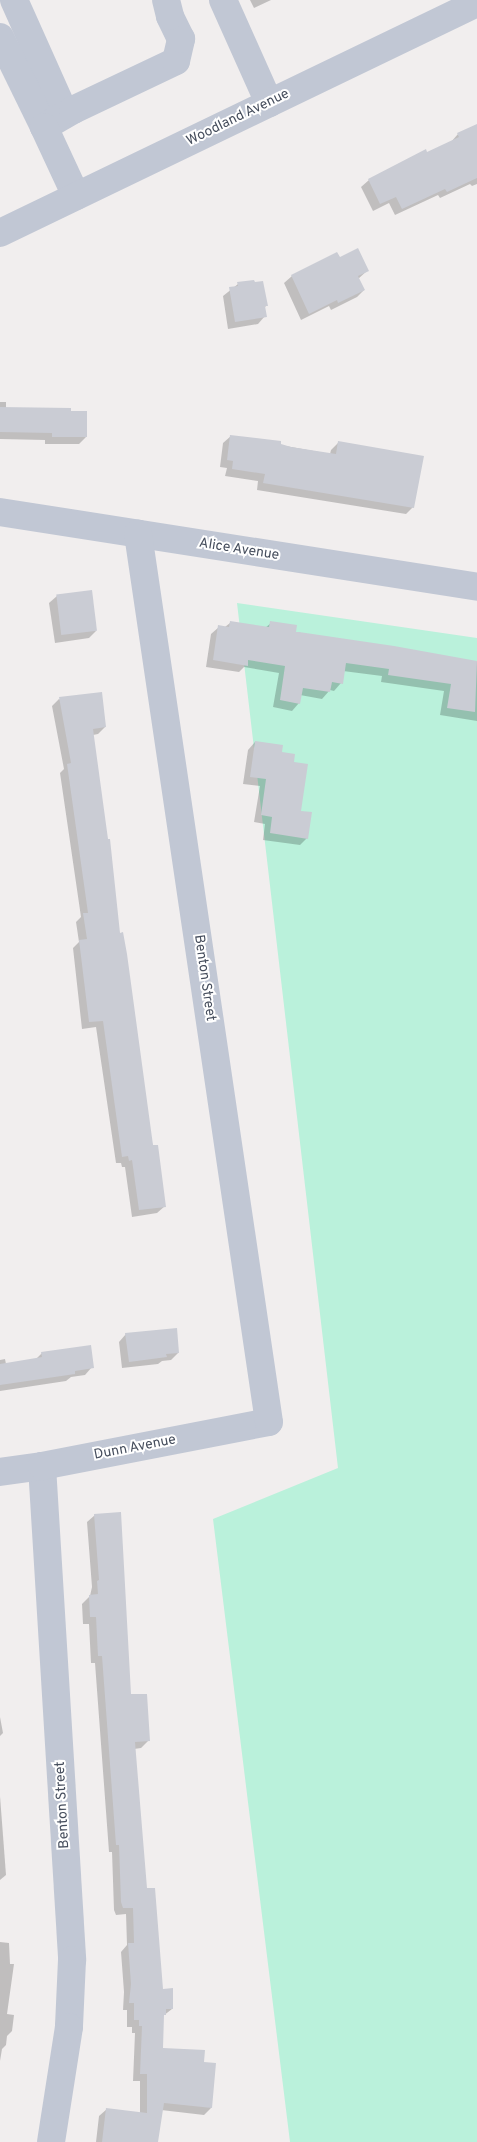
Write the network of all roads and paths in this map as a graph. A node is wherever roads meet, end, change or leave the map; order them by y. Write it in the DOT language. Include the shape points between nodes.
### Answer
graph roads {
  1 [pos="14,0"];
  2 [pos="166,0"];
  3 [pos="223,0"];
  4 [pos="477,3"];
  5 [pos="0,37"];
  6 [pos="269,103"];
  7 [pos="55,120"];
  8 [pos="76,196"];
  9 [pos="0,233"];
  10 [pos="0,512"];
  11 [pos="138,534"];
  12 [pos="477,587"];
  13 [pos="269,1422"];
  14 [pos="42,1466"];
  15 [pos="0,1472"];
  16 [pos="51,2142"];
  1 -- 7 [label="street"];
  2 -- 7 [label="street" via="181,39 176,61"];
  3 -- 6 [label="street"];
  4 -- 6 [label="street, Woodland Avenue"];
  5 -- 7 [label="street"];
  6 -- 8 [label="street, Woodland Avenue"];
  7 -- 8 [label="street"];
  8 -- 9 [label="street, Woodland Avenue"];
  10 -- 11 [label="street, Alice Avenue"];
  11 -- 12 [label="street, Alice Avenue"];
  11 -- 13 [label="street, Benton Street"];
  13 -- 14 [label="street, Dunn Avenue"];
  14 -- 15 [label="street, Dunn Avenue"];
  14 -- 16 [label="street, Benton Street" via="72,1960 69,2027"];
}
